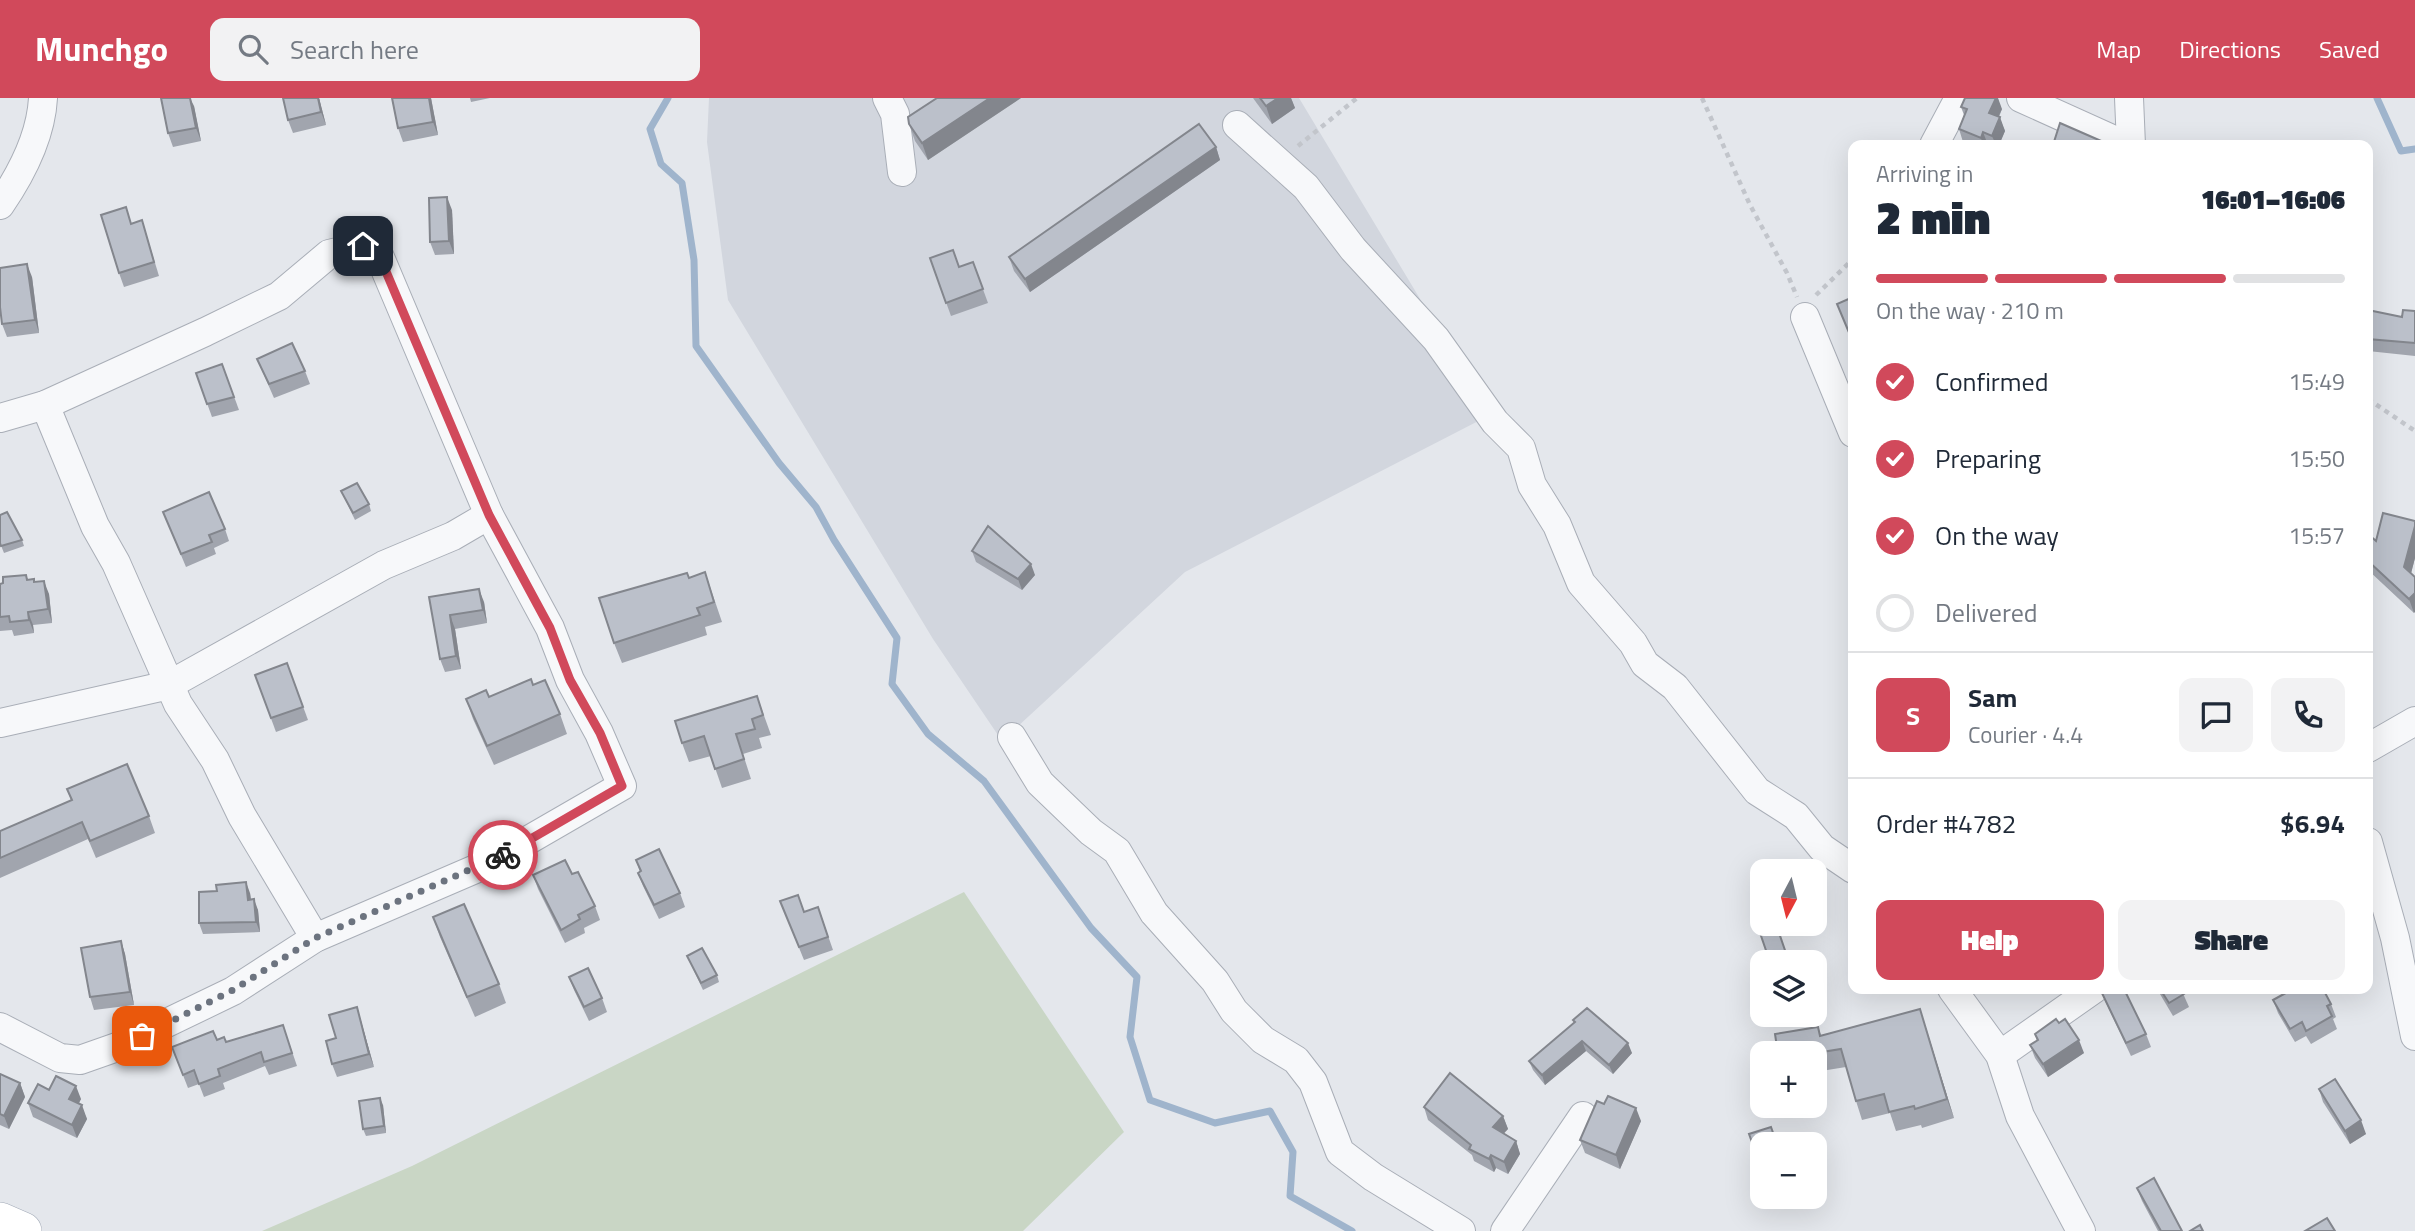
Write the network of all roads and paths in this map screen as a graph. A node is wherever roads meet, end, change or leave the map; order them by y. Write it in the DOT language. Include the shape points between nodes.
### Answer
graph roads {
  1 [pos="43,98"];
  2 [pos="887,98"];
  3 [pos="1357,98"];
  4 [pos="1702,98"];
  5 [pos="1959,98"];
  6 [pos="2021,98"];
  7 [pos="2129,98"];
  8 [pos="1237,125"];
  9 [pos="1937,140"];
  10 [pos="2114,140"];
  11 [pos="2131,140"];
  12 [pos="1277,162"];
  13 [pos="902,172"];
  14 [pos="0,205"];
  15 [pos="1848,264"];
  16 [pos="1805,317"];
  17 [pos="2373,402"];
  18 [pos="45,405"];
  19 [pos="0,418"];
  20 [pos="1848,421"];
  21 [pos="2415,431"];
  22 [pos="489,515"];
  23 [pos="169,685"];
  24 [pos="2415,721"];
  25 [pos="0,723"];
  26 [pos="1012,737"];
  27 [pos="2373,745"];
  28 [pos="2373,860"];
  29 [pos="1848,866"];
  30 [pos="315,938"];
  31 [pos="1956,994"];
  32 [pos="2087,994"];
  33 [pos="0,1027"];
  34 [pos="2415,1036"];
  35 [pos="2000,1055"];
  36 [pos="1583,1116"];
  37 [pos="0,1221"];
  38 [pos="23,1231"];
  39 [pos="1461,1231"];
  40 [pos="1505,1231"];
  41 [pos="2081,1231"];
  1 -- 14 [label="street" via="42,121 15,183"];
  2 -- 13 [label="street" via="895,114"];
  3 -- 12 [label="path"];
  4 -- 16 [label="path"];
  5 -- 9 [label="street"];
  6 -- 10 [label="street"];
  7 -- 11 [label="street"];
  8 -- 12 [label="street"];
  12 -- 29 [label="street" via="1306,187 1353,249 1436,339 1495,422 1521,449 1532,485 1557,525 1581,583 1633,643 1645,664 1675,687 1757,790 1796,817 1822,848"];
  15 -- 16 [label="path" via="1808,304"];
  16 -- 20 [label="street"];
  17 -- 21 [label="path"];
  18 -- 19 [label="street"];
  18 -- 22 [label="street" via="279,296 329,254 363,246 379,255"];
  18 -- 23 [label="street"];
  22 -- 23 [label="street" via="384,565"];
  22 -- 30 [label="street" via="550,628 622,786 487,864"];
  23 -- 25 [label="street"];
  23 -- 30 [label="street"];
  24 -- 27 [label="street"];
  26 -- 39 [label="street" via="1040,783 1117,850 1154,914 1215,981 1234,1011 1264,1040 1296,1060 1313,1082 1340,1152"];
  28 -- 34 [label="street"];
  30 -- 33 [label="street" via="167,1026 80,1060 60,1058"];
  31 -- 35 [label="street"];
  32 -- 35 [label="street"];
  35 -- 41 [label="street" via="2020,1116"];
  36 -- 40 [label="street"];
  37 -- 38 [label="main road"];
}
